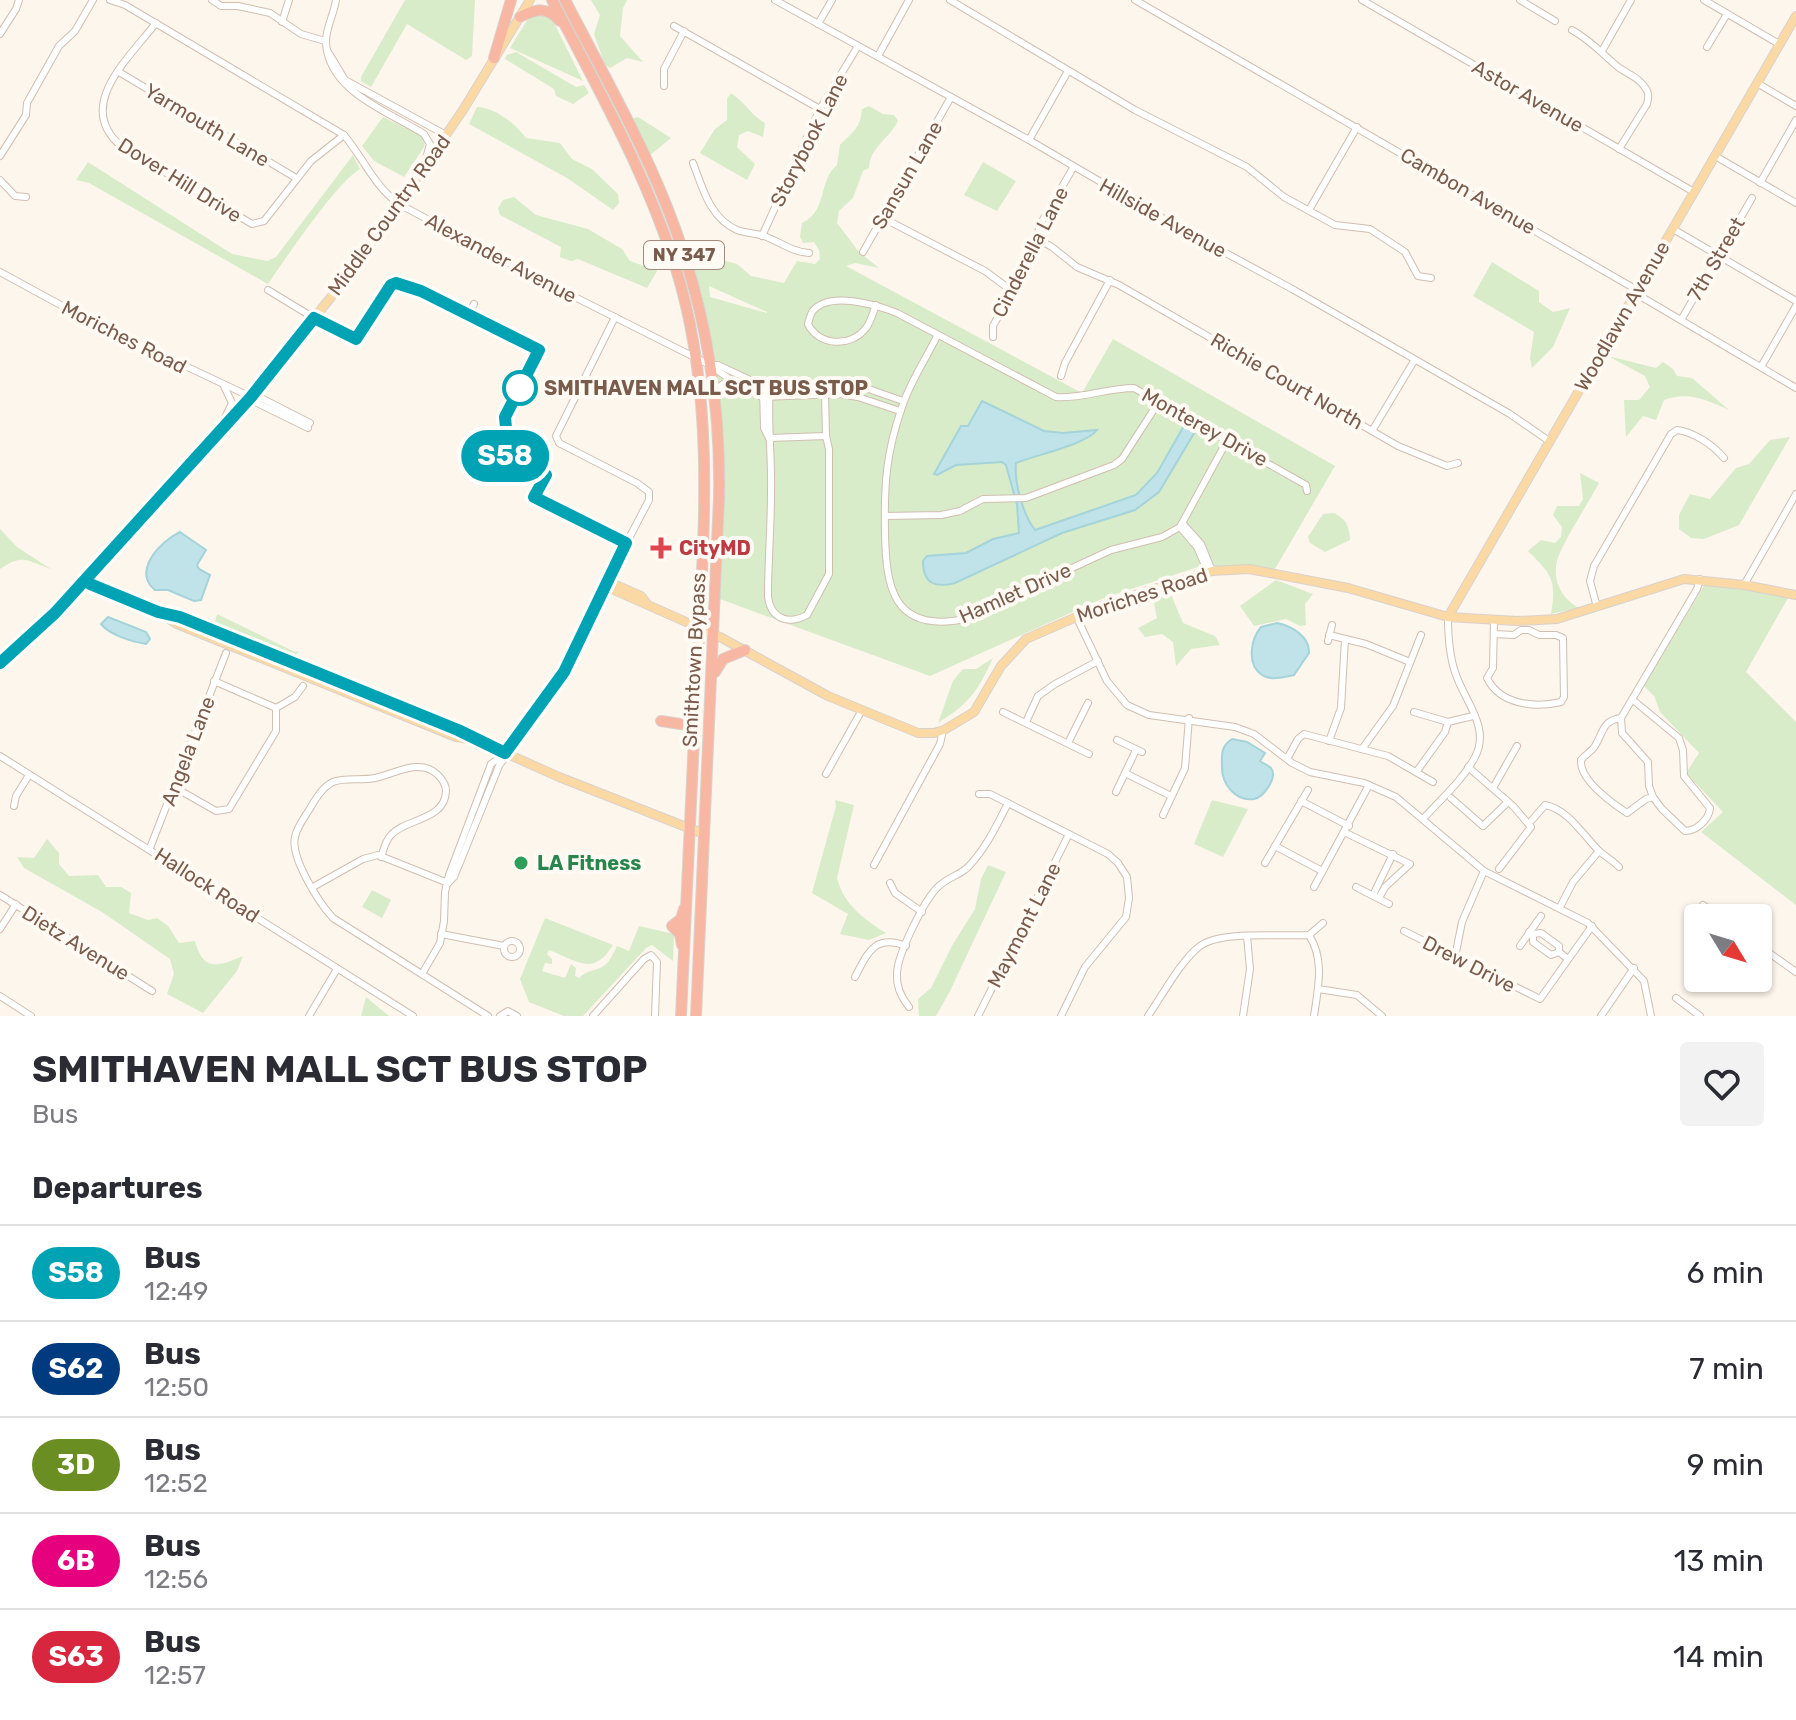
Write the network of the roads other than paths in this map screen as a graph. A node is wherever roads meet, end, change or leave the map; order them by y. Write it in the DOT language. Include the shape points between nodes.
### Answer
graph roads {
  1 [pos="19,0"];
  2 [pos="93,0"];
  3 [pos="110,0"];
  4 [pos="212,0"];
  5 [pos="289,0"];
  6 [pos="336,0"];
  7 [pos="511,0"];
  8 [pos="530,0"];
  9 [pos="552,0"];
  10 [pos="565,0"];
  11 [pos="575,0"];
  12 [pos="775,0"];
  13 [pos="832,0"];
  14 [pos="909,0"];
  15 [pos="950,0"];
  16 [pos="1135,0"];
  17 [pos="1362,0"];
  18 [pos="1520,0"];
  19 [pos="1631,0"];
  20 [pos="1704,0"];
  21 [pos="1727,14"];
  22 [pos="1796,16"];
  23 [pos="520,17"];
  24 [pos="1555,21"];
  25 [pos="282,22"];
  26 [pos="156,23"];
  27 [pos="818,24"];
  28 [pos="674,26"];
  29 [pos="568,30"];
  30 [pos="1572,30"];
  31 [pos="684,31"];
  32 [pos="0,34"];
  33 [pos="325,41"];
  34 [pos="1779,44"];
  35 [pos="858,46"];
  36 [pos="1707,47"];
  37 [pos="327,50"];
  38 [pos="1602,51"];
  39 [pos="592,53"];
  40 [pos="878,56"];
  41 [pos="494,58"];
  42 [pos="1068,71"];
  43 [pos="119,72"];
  44 [pos="1757,83"];
  45 [pos="664,86"];
  46 [pos="951,97"];
  47 [pos="1796,106"];
  48 [pos="820,109"];
  49 [pos="1796,120"];
  50 [pos="1357,127"];
  51 [pos="344,135"];
  52 [pos="446,135"];
  53 [pos="1029,140"];
  54 [pos="1619,149"];
  55 [pos="0,156"];
  56 [pos="1715,156"];
  57 [pos="693,163"];
  58 [pos="1073,168"];
  59 [pos="423,169"];
  60 [pos="296,178"];
  61 [pos="0,180"];
  62 [pos="1760,183"];
  63 [pos="1694,192"];
  64 [pos="26,197"];
  65 [pos="1752,198"];
  66 [pos="1796,203"];
  67 [pos="399,204"];
  68 [pos="1309,210"];
  69 [pos="883,218"];
  70 [pos="1673,229"];
  71 [pos="762,236"];
  72 [pos="1036,238"];
  73 [pos="863,252"];
  74 [pos="809,253"];
  75 [pos="1718,256"];
  76 [pos="0,272"];
  77 [pos="1431,278"];
  78 [pos="1110,280"];
  79 [pos="268,290"];
  80 [pos="1637,290"];
  81 [pos="1012,291"];
  82 [pos="474,304"];
  83 [pos="1796,304"];
  84 [pos="876,305"];
  85 [pos="468,315"];
  86 [pos="615,317"];
  87 [pos="314,318"];
  88 [pos="1681,320"];
  89 [pos="937,336"];
  90 [pos="993,337"];
  91 [pos="356,339"];
  92 [pos="696,358"];
  93 [pos="1414,361"];
  94 [pos="710,365"];
  95 [pos="1761,367"];
  96 [pos="1061,376"];
  97 [pos="221,384"];
  98 [pos="738,385"];
  99 [pos="766,386"];
  100 [pos="864,388"];
  101 [pos="1796,388"];
  102 [pos="714,392"];
  103 [pos="825,394"];
  104 [pos="252,398"];
  105 [pos="766,398"];
  106 [pos="862,398"];
  107 [pos="1160,400"];
  108 [pos="903,401"];
  109 [pos="900,411"];
  110 [pos="309,426"];
  111 [pos="219,430"];
  112 [pos="1372,431"];
  113 [pos="826,436"];
  114 [pos="769,438"];
  115 [pos="1228,439"];
  116 [pos="1549,441"];
  117 [pos="1724,458"];
  118 [pos="1458,463"];
  119 [pos="1307,491"];
  120 [pos="1796,494"];
  121 [pos="885,516"];
  122 [pos="1181,526"];
  123 [pos="1210,572"];
  124 [pos="1700,579"];
  125 [pos="83,581"];
  126 [pos="606,584"];
  127 [pos="1744,585"];
  128 [pos="1796,595"];
  129 [pos="1597,607"];
  130 [pos="1076,616"];
  131 [pos="1448,617"];
  132 [pos="1494,620"];
  133 [pos="1547,621"];
  134 [pos="1332,625"];
  135 [pos="699,628"];
  136 [pos="713,634"];
  137 [pos="1494,634"];
  138 [pos="1421,635"];
  139 [pos="1548,635"];
  140 [pos="1345,639"];
  141 [pos="745,650"];
  142 [pos="226,653"];
  143 [pos="1098,661"];
  144 [pos="1410,662"];
  145 [pos="0,663"];
  146 [pos="214,681"];
  147 [pos="303,686"];
  148 [pos="711,690"];
  149 [pos="1633,700"];
  150 [pos="1088,703"];
  151 [pos="696,706"];
  152 [pos="276,708"];
  153 [pos="862,710"];
  154 [pos="1003,712"];
  155 [pos="1414,712"];
  156 [pos="1473,716"];
  157 [pos="1189,718"];
  158 [pos="1621,718"];
  159 [pos="1026,722"];
  160 [pos="1448,722"];
  161 [pos="944,730"];
  162 [pos="1117,740"];
  163 [pos="1329,741"];
  164 [pos="1068,743"];
  165 [pos="694,744"];
  166 [pos="1517,746"];
  167 [pos="1362,749"];
  168 [pos="505,753"];
  169 [pos="1089,754"];
  170 [pos="0,756"];
  171 [pos="1287,759"];
  172 [pos="1468,767"];
  173 [pos="1417,771"];
  174 [pos="1125,773"];
  175 [pos="826,774"];
  176 [pos="29,775"];
  177 [pos="1433,782"];
  178 [pos="1369,785"];
  179 [pos="174,787"];
  180 [pos="1493,788"];
  181 [pos="1308,790"];
  182 [pos="1116,792"];
  183 [pos="979,794"];
  184 [pos="1171,796"];
  185 [pos="1653,797"];
  186 [pos="1451,798"];
  187 [pos="1301,801"];
  188 [pos="1508,802"];
  189 [pos="1008,803"];
  190 [pos="14,806"];
  191 [pos="1163,815"];
  192 [pos="1423,819"];
  193 [pos="1532,820"];
  194 [pos="690,830"];
  195 [pos="1347,830"];
  196 [pos="704,834"];
  197 [pos="1069,834"];
  198 [pos="1275,846"];
  199 [pos="150,848"];
  200 [pos="1599,851"];
  201 [pos="1393,854"];
  202 [pos="381,857"];
  203 [pos="1265,863"];
  204 [pos="874,865"];
  205 [pos="1619,867"];
  206 [pos="1499,869"];
  207 [pos="1322,871"];
  208 [pos="1484,871"];
  209 [pos="448,883"];
  210 [pos="890,883"];
  211 [pos="313,887"];
  212 [pos="1314,887"];
  213 [pos="1356,887"];
  214 [pos="0,895"];
  215 [pos="1376,896"];
  216 [pos="16,904"];
  217 [pos="1389,904"];
  218 [pos="1560,907"];
  219 [pos="922,912"];
  220 [pos="1541,916"];
  221 [pos="1323,923"];
  222 [pos="1592,926"];
  223 [pos="0,929"];
  224 [pos="1404,931"];
  225 [pos="1531,933"];
  226 [pos="441,934"];
  227 [pos="1309,935"];
  228 [pos="1247,936"];
  229 [pos="504,946"];
  230 [pos="906,946"];
  231 [pos="1520,946"];
  232 [pos="1772,955"];
  233 [pos="1455,957"];
  234 [pos="1568,959"];
  235 [pos="1634,968"];
  236 [pos="337,969"];
  237 [pos="1796,972"];
  238 [pos="422,974"];
  239 [pos="855,977"];
  240 [pos="1318,989"];
  241 [pos="152,991"];
  242 [pos="0,996"];
  243 [pos="1676,998"];
  244 [pos="909,1007"];
  245 [pos="1691,1009"];
  246 [pos="31,1016"];
  247 [pos="309,1016"];
  248 [pos="413,1016"];
  249 [pos="488,1016"];
  250 [pos="500,1016"];
  251 [pos="517,1016"];
  252 [pos="593,1016"];
  253 [pos="655,1016"];
  254 [pos="681,1016"];
  255 [pos="696,1016"];
  256 [pos="978,1016"];
  257 [pos="1061,1016"];
  258 [pos="1148,1016"];
  259 [pos="1243,1016"];
  260 [pos="1314,1016"];
  261 [pos="1382,1016"];
  262 [pos="1601,1016"];
  263 [pos="1651,1016"];
  264 [pos="1683,1016"];
  265 [pos="1700,1016"];
  1 -- 32 [label="street"];
  2 -- 55 [label="street" via="59,46"];
  3 -- 26 [label="street, Alexander Avenue"];
  4 -- 25 [label="street" via="270,13"];
  5 -- 25 [label="street"];
  6 -- 33 [label="street"];
  7 -- 41 [label="highway"];
  8 -- 23 [label="main road, Middle Country Road"];
  9 -- 29 [label="highway, Smithtown Bypass / NY 347"];
  10 -- 39 [label="highway, Smithtown Bypass / NY 347"];
  11 -- 39 [label="highway"];
  12 -- 27 [label="street, Hillside Avenue"];
  13 -- 27 [label="street"];
  14 -- 40 [label="street"];
  15 -- 42 [label="street"];
  16 -- 50 [label="street, Cambon Avenue"];
  17 -- 54 [label="street, Astor Avenue"];
  18 -- 24 [label="street"];
  19 -- 38 [label="street"];
  20 -- 21 [label="street"];
  21 -- 34 [label="street"];
  21 -- 36 [label="street"];
  22 -- 34 [label="main road, Woodlawn Avenue"];
  23 -- 29 [label="highway" via="546,10"];
  23 -- 41 [label="main road, Middle Country Road"];
  25 -- 33 [label="street"];
  26 -- 43 [label="street, Dover Hill Drive"];
  26 -- 51 [label="street, Alexander Avenue"];
  27 -- 35 [label="street, Hillside Avenue"];
  28 -- 31 [label="street"];
  29 -- 92 [label="highway, Smithtown Bypass / NY 347" via="657,213"];
  30 -- 38 [label="street"];
  31 -- 45 [label="street" via="664,69"];
  31 -- 48 [label="street"];
  33 -- 37 [label="street"];
  34 -- 44 [label="main road, Woodlawn Avenue"];
  35 -- 40 [label="street, Hillside Avenue"];
  35 -- 48 [label="street, Storybook Lane"];
  37 -- 52 [label="street" via="345,80"];
  37 -- 59 [label="street" via="328,61 345,86 428,138"];
  38 -- 54 [label="street" via="1641,82 1649,96"];
  39 -- 94 [label="highway, Smithtown Bypass / NY 347" via="673,222 697,297"];
  40 -- 46 [label="street, Hillside Avenue"];
  41 -- 52 [label="main road, Middle Country Road"];
  42 -- 53 [label="street"];
  42 -- 68 [label="street" via="1247,167"];
  43 -- 60 [label="street, Yarmouth Lane"];
  43 -- 60 [label="street, Dover Hill Drive" via="108,85 101,118 121,146 252,224 264,221"];
  44 -- 47 [label="street"];
  44 -- 56 [label="main road, Woodlawn Avenue"];
  46 -- 53 [label="street, Hillside Avenue"];
  46 -- 69 [label="street, Sansun Lane"];
  48 -- 71 [label="street, Storybook Lane"];
  49 -- 62 [label="street"];
  50 -- 68 [label="street"];
  50 -- 80 [label="street, Cambon Avenue"];
  51 -- 60 [label="street, Dover Hill Drive"];
  51 -- 67 [label="street, Alexander Avenue" via="375,181"];
  52 -- 59 [label="main road, Middle Country Road"];
  53 -- 58 [label="street, Hillside Avenue"];
  54 -- 63 [label="street, Astor Avenue"];
  56 -- 62 [label="street"];
  56 -- 63 [label="main road, Woodlawn Avenue"];
  57 -- 71 [label="street" via="715,215 738,230"];
  58 -- 72 [label="street, Cinderella Lane"];
  58 -- 93 [label="street, Hillside Avenue"];
  59 -- 67 [label="main road, Middle Country Road"];
  61 -- 64 [label="street" via="15,196"];
  62 -- 66 [label="street"];
  63 -- 70 [label="main road, Woodlawn Avenue"];
  65 -- 75 [label="street, 7th Street"];
  67 -- 86 [label="street, Alexander Avenue"];
  67 -- 87 [label="main road, Middle Country Road"];
  68 -- 77 [label="street" via="1335,225 1370,229 1405,252 1418,276"];
  69 -- 73 [label="street, Sansun Lane"];
  69 -- 81 [label="street" via="985,271"];
  70 -- 75 [label="street"];
  70 -- 80 [label="main road, Woodlawn Avenue"];
  71 -- 74 [label="street"];
  72 -- 78 [label="street" via="1077,267"];
  72 -- 81 [label="street, Cinderella Lane"];
  75 -- 83 [label="street"];
  75 -- 88 [label="street, 7th Street"];
  76 -- 97 [label="street, Moriches Road"];
  78 -- 96 [label="street"];
  78 -- 112 [label="street, Richie Court North"];
  79 -- 87 [label="street"];
  80 -- 88 [label="street, Cambon Avenue"];
  80 -- 116 [label="main road, Woodlawn Avenue"];
  81 -- 90 [label="street, Cinderella Lane" via="993,326"];
  82 -- 85 [label="street"];
  83 -- 95 [label="street"];
  84 -- 84 [label="street, Monterey Drive" via="867,328 855,338 821,340 808,324 812,312 832,301"];
  84 -- 89 [label="street, Monterey Drive"];
  86 -- 92 [label="street, Alexander Avenue"];
  86 -- 126 [label="street" via="556,436 559,443 649,492"];
  87 -- 91 [label="street"];
  87 -- 104 [label="main road, Middle Country Road"];
  88 -- 95 [label="street, Cambon Avenue"];
  89 -- 107 [label="street, Monterey Drive" via="1056,397 1134,388"];
  89 -- 108 [label="street, Hamlet Drive"];
  92 -- 94 [label="street, Alexander Avenue"];
  92 -- 135 [label="highway, Smithtown Bypass / NY 347" via="705,465"];
  93 -- 112 [label="street"];
  93 -- 116 [label="street, Hillside Avenue"];
  94 -- 98 [label="street"];
  94 -- 99 [label="street"];
  94 -- 102 [label="highway, Smithtown Bypass / NY 347"];
  95 -- 101 [label="street, Cambon Avenue"];
  97 -- 104 [label="street, Moriches Road"];
  97 -- 111 [label="street" via="232,403"];
  98 -- 102 [label="street" via="725,383"];
  98 -- 105 [label="street"];
  99 -- 100 [label="street" via="842,383"];
  99 -- 105 [label="street"];
  100 -- 106 [label="street"];
  100 -- 108 [label="street"];
  102 -- 136 [label="highway, Smithtown Bypass / NY 347" via="720,483"];
  103 -- 105 [label="street"];
  103 -- 106 [label="street"];
  103 -- 113 [label="street"];
  104 -- 110 [label="street, Moriches Road"];
  104 -- 111 [label="main road, Middle Country Road"];
  105 -- 114 [label="street"];
  106 -- 109 [label="street"];
  107 -- 115 [label="street, Monterey Drive"];
  107 -- 121 [label="street" via="1122,459 1026,498 983,499 941,515"];
  108 -- 109 [label="street, Hamlet Drive"];
  109 -- 121 [label="street, Hamlet Drive" via="884,482"];
  111 -- 125 [label="main road, Middle Country Road"];
  112 -- 118 [label="street, Richie Court North" via="1447,466"];
  113 -- 114 [label="street"];
  113 -- 114 [label="street" via="829,574 807,615 790,620 770,608"];
  115 -- 119 [label="street, Monterey Drive" via="1306,485"];
  115 -- 122 [label="street"];
  116 -- 131 [label="main road, Woodlawn Avenue"];
  117 -- 129 [label="street" via="1684,431 1671,434 1594,566 1590,581"];
  120 -- 127 [label="street"];
  121 -- 122 [label="street, Hamlet Drive" via="886,571 892,592 912,615 940,623 960,620 1111,550 1162,537"];
  122 -- 123 [label="street" via="1201,544"];
  123 -- 130 [label="main road, Moriches Road"];
  123 -- 131 [label="main road, Moriches Road" via="1249,569 1313,581"];
  124 -- 127 [label="main road, Moriches Road"];
  124 -- 129 [label="main road, Moriches Road" via="1675,580"];
  124 -- 149 [label="street"];
  125 -- 145 [label="main road, Middle Country Road"];
  125 -- 168 [label="main road" via="246,643"];
  126 -- 135 [label="main road"];
  126 -- 168 [label="street" via="564,672"];
  127 -- 128 [label="main road, Moriches Road"];
  129 -- 133 [label="main road, Moriches Road"];
  130 -- 143 [label="street"];
  130 -- 161 [label="main road, Moriches Road" via="1026,639 1001,666 974,712"];
  131 -- 132 [label="main road, Moriches Road"];
  131 -- 156 [label="street" via="1453,666"];
  132 -- 133 [label="main road, Moriches Road"];
  132 -- 137 [label="street"];
  133 -- 139 [label="street"];
  134 -- 140 [label="street" via="1329,638"];
  135 -- 136 [label="main road"];
  135 -- 151 [label="highway, Smithtown Bypass / NY 347"];
  136 -- 141 [label="main road"];
  136 -- 148 [label="highway, Smithtown Bypass / NY 347"];
  137 -- 139 [label="street" via="1521,630"];
  137 -- 139 [label="street" via="1490,683 1514,702 1559,703 1564,697 1565,643 1560,636"];
  138 -- 144 [label="street"];
  140 -- 144 [label="street"];
  140 -- 163 [label="street" via="1341,708"];
  141 -- 148 [label="highway" via="719,662"];
  141 -- 153 [label="main road"];
  142 -- 146 [label="street, Angela Lane"];
  143 -- 157 [label="street" via="1127,705 1149,715"];
  143 -- 159 [label="street" via="1038,696"];
  144 -- 167 [label="street" via="1393,706"];
  146 -- 152 [label="street"];
  146 -- 179 [label="street, Angela Lane"];
  147 -- 152 [label="street" via="291,701"];
  148 -- 196 [label="highway, Smithtown Bypass / NY 347"];
  149 -- 158 [label="street"];
  149 -- 185 [label="street" via="1679,738 1684,776 1710,813 1685,831"];
  150 -- 164 [label="street"];
  151 -- 165 [label="highway, Smithtown Bypass / NY 347"];
  151 -- 165 [label="highway" via="687,719 661,721 688,726"];
  152 -- 179 [label="street" via="276,731 229,809 216,811"];
  153 -- 161 [label="main road" via="918,733"];
  153 -- 175 [label="street"];
  154 -- 159 [label="street"];
  155 -- 160 [label="street"];
  156 -- 160 [label="street"];
  156 -- 172 [label="street" via="1481,736"];
  157 -- 171 [label="street" via="1245,731"];
  157 -- 184 [label="street" via="1185,768"];
  158 -- 185 [label="street" via="1622,733 1648,762"];
  158 -- 185 [label="street" via="1604,725 1580,768 1627,813"];
  159 -- 164 [label="street"];
  160 -- 173 [label="street"];
  161 -- 204 [label="street"];
  162 -- 174 [label="street" via="1139,751"];
  163 -- 167 [label="street"];
  163 -- 171 [label="street" via="1304,734"];
  164 -- 169 [label="street"];
  165 -- 194 [label="highway, Smithtown Bypass / NY 347"];
  166 -- 180 [label="street"];
  167 -- 173 [label="street"];
  168 -- 194 [label="main road"];
  168 -- 209 [label="street"];
  170 -- 176 [label="street, Hallock Road"];
  171 -- 178 [label="street" via="1310,772"];
  172 -- 180 [label="street"];
  172 -- 192 [label="street"];
  173 -- 177 [label="street"];
  174 -- 182 [label="street"];
  174 -- 184 [label="street"];
  176 -- 190 [label="street"];
  176 -- 199 [label="street, Hallock Road"];
  178 -- 192 [label="street" via="1396,797"];
  178 -- 195 [label="street"];
  179 -- 199 [label="street, Angela Lane"];
  180 -- 188 [label="street"];
  181 -- 187 [label="street"];
  183 -- 189 [label="street"];
  184 -- 191 [label="street"];
  186 -- 188 [label="street" via="1483,826"];
  187 -- 195 [label="street"];
  187 -- 198 [label="street"];
  188 -- 206 [label="street" via="1531,827"];
  189 -- 197 [label="street"];
  189 -- 219 [label="street" via="991,838 972,862 936,888"];
  192 -- 208 [label="street"];
  193 -- 200 [label="street" via="1550,805"];
  194 -- 196 [label="main road"];
  194 -- 254 [label="highway, Smithtown Bypass / NY 347" via="687,896 681,919 672,926 680,934 684,959"];
  195 -- 201 [label="street"];
  195 -- 207 [label="street"];
  196 -- 255 [label="highway, Smithtown Bypass / NY 347"];
  197 -- 256 [label="street, Maymont Lane"];
  197 -- 257 [label="street" via="1118,863 1127,877 1129,898 1126,917 1085,967"];
  198 -- 203 [label="street"];
  198 -- 207 [label="street"];
  199 -- 236 [label="street, Hallock Road"];
  200 -- 205 [label="street"];
  200 -- 218 [label="street"];
  201 -- 215 [label="street"];
  201 -- 215 [label="street" via="1410,864"];
  202 -- 209 [label="street"];
  202 -- 211 [label="street" via="363,859"];
  202 -- 211 [label="street" via="393,832 432,814 442,802 444,782 432,769 420,766 328,785 295,834 294,847"];
  207 -- 212 [label="street"];
  208 -- 218 [label="street"];
  208 -- 233 [label="street" via="1462,922"];
  209 -- 226 [label="street"];
  210 -- 219 [label="street" via="895,893"];
  211 -- 238 [label="street" via="333,918"];
  213 -- 215 [label="street"];
  214 -- 216 [label="street, Dietz Avenue"];
  215 -- 217 [label="street"];
  216 -- 223 [label="street"];
  216 -- 241 [label="street, Dietz Avenue"];
  218 -- 222 [label="street"];
  219 -- 230 [label="street"];
  220 -- 225 [label="street"];
  221 -- 227 [label="street"];
  222 -- 234 [label="street, Drew Drive"];
  222 -- 235 [label="street"];
  224 -- 233 [label="street, Drew Drive"];
  225 -- 231 [label="street"];
  225 -- 234 [label="street" via="1533,942 1551,955 1559,952"];
  226 -- 229 [label="street"];
  226 -- 238 [label="street"];
  227 -- 228 [label="street"];
  227 -- 240 [label="street" via="1319,957"];
  228 -- 258 [label="street" via="1198,947"];
  228 -- 259 [label="street" via="1250,969"];
  230 -- 239 [label="street" via="880,943"];
  230 -- 244 [label="street" via="897,978"];
  232 -- 237 [label="street"];
  233 -- 234 [label="street, Drew Drive" via="1540,999"];
  235 -- 262 [label="street"];
  235 -- 263 [label="street" via="1644,981"];
  236 -- 247 [label="street"];
  236 -- 248 [label="street, Hallock Road"];
  238 -- 249 [label="street"];
  240 -- 260 [label="street"];
  240 -- 261 [label="street" via="1357,995"];
  242 -- 246 [label="street"];
  243 -- 245 [label="street"];
  245 -- 264 [label="street"];
  245 -- 265 [label="street"];
  250 -- 251 [label="street" via="508,1011"];
  252 -- 253 [label="street" via="651,955 657,964"];
}
